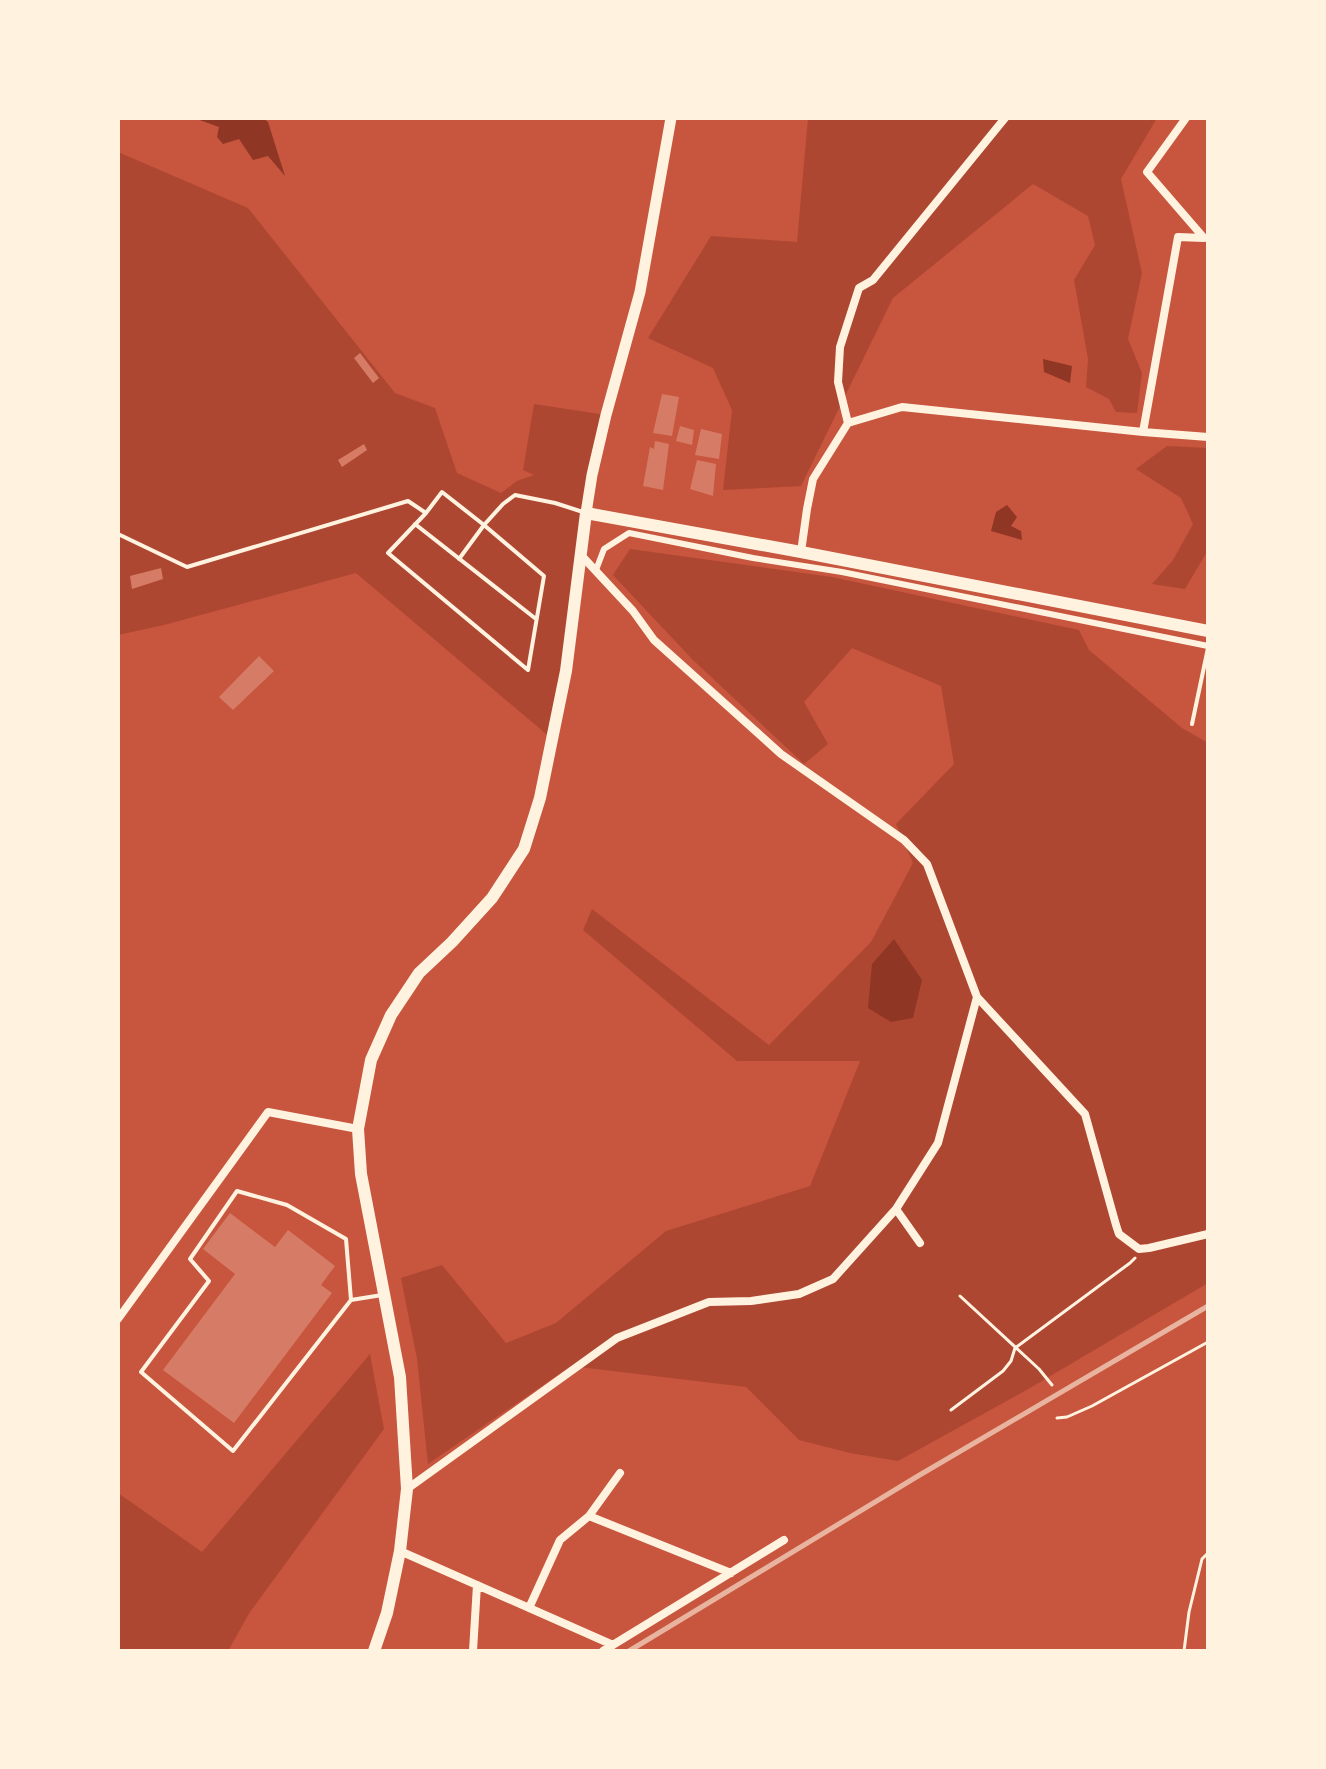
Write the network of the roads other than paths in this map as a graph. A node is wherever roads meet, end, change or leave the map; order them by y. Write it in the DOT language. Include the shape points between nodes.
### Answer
graph roads {
  1 [pos="671,118"];
  2 [pos="1005,118"];
  3 [pos="1186,118"];
  4 [pos="1206,238"];
  5 [pos="848,423"];
  6 [pos="1143,432"];
  7 [pos="1208,437"];
  8 [pos="426,513"];
  9 [pos="586,513"];
  10 [pos="415,524"];
  11 [pos="484,525"];
  12 [pos="118,534"];
  13 [pos="801,552"];
  14 [pos="581,555"];
  15 [pos="459,559"];
  16 [pos="596,570"];
  17 [pos="536,619"];
  18 [pos="1208,631"];
  19 [pos="1208,647"];
  20 [pos="1192,724"];
  21 [pos="977,997"];
  22 [pos="358,1129"];
  23 [pos="896,1209"];
  24 [pos="1208,1234"];
  25 [pos="920,1243"];
  26 [pos="384,1295"];
  27 [pos="351,1300"];
  28 [pos="118,1319"];
  29 [pos="620,1473"];
  30 [pos="407,1489"];
  31 [pos="589,1516"];
  32 [pos="784,1540"];
  33 [pos="400,1551"];
  34 [pos="731,1573"];
  35 [pos="477,1585"];
  36 [pos="529,1608"];
  37 [pos="613,1645"];
  38 [pos="374,1651"];
  39 [pos="473,1651"];
  40 [pos="603,1651"];
  1 -- 9 [label="street" via="640,292"];
  2 -- 5 [label="street" via="873,280 859,288 840,347 838,382"];
  3 -- 4 [label="street" via="1147,172"];
  4 -- 6 [label="street" via="1178,237"];
  5 -- 6 [label="street" via="902,407"];
  5 -- 13 [label="street" via="813,479"];
  6 -- 7 [label="street"];
  8 -- 10 [label="lane"];
  8 -- 11 [label="lane" via="442,492"];
  8 -- 12 [label="lane" via="408,501 187,567"];
  9 -- 11 [label="lane" via="515,495"];
  9 -- 13 [label="main road"];
  9 -- 14 [label="main road"];
  10 -- 15 [label="lane"];
  10 -- 17 [label="lane" via="388,553 528,670"];
  11 -- 15 [label="lane"];
  11 -- 17 [label="lane" via="544,576"];
  13 -- 18 [label="main road"];
  14 -- 16 [label="street"];
  14 -- 22 [label="main road" via="566,671 524,849 492,898 419,973 391,1015 371,1060"];
  15 -- 17 [label="lane"];
  16 -- 19 [label="street" via="604,549 629,533"];
  16 -- 21 [label="street" via="654,640 781,754 904,840 927,864"];
  19 -- 20 [label="lane"];
  21 -- 23 [label="street" via="938,1143"];
  21 -- 24 [label="street" via="1085,1114 1119,1234 1139,1249"];
  22 -- 26 [label="main road"];
  22 -- 28 [label="street" via="268,1112"];
  23 -- 25 [label="street"];
  23 -- 30 [label="street" via="833,1279 799,1294 709,1302 617,1338"];
  26 -- 27 [label="lane"];
  26 -- 30 [label="main road" via="400,1377"];
  27 -- 27 [label="lane" via="346,1239 287,1205 237,1191 190,1259 209,1281 141,1372 233,1451"];
  29 -- 31 [label="street"];
  30 -- 33 [label="main road"];
  31 -- 34 [label="street"];
  31 -- 36 [label="street" via="560,1540"];
  32 -- 34 [label="street"];
  33 -- 35 [label="street"];
  33 -- 38 [label="main road"];
  34 -- 37 [label="street"];
  35 -- 36 [label="street"];
  35 -- 39 [label="street"];
  36 -- 37 [label="street"];
  37 -- 40 [label="street"];
}
